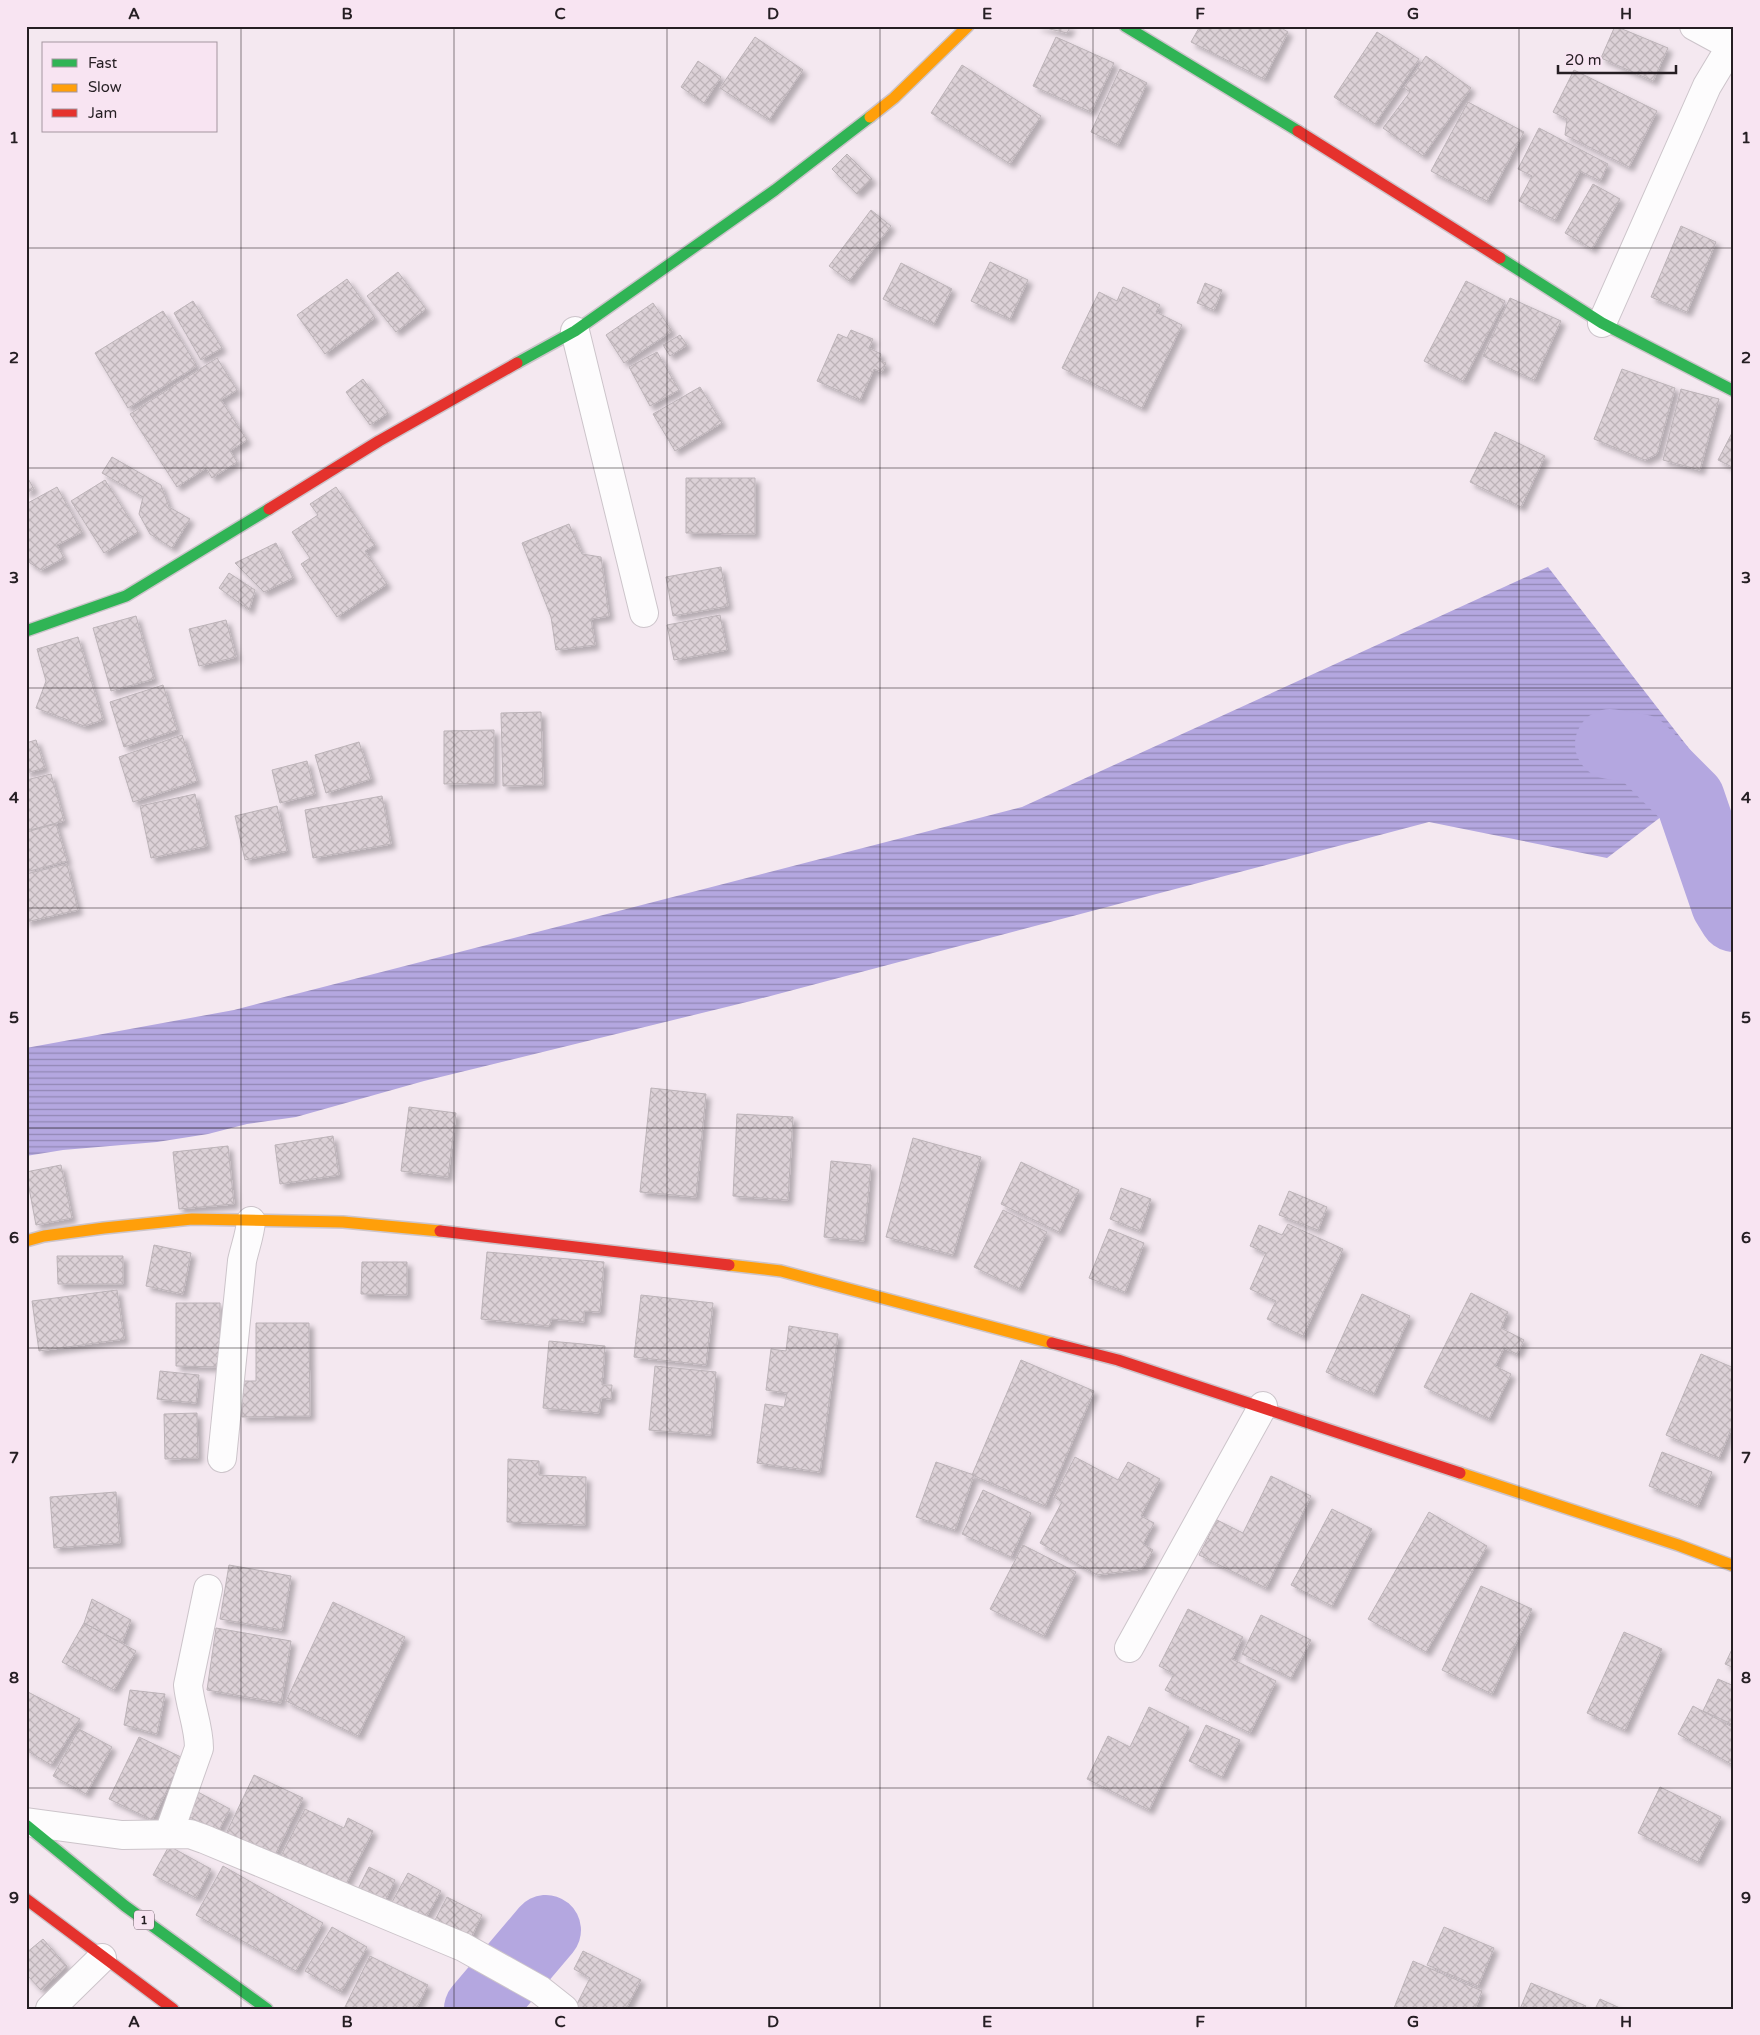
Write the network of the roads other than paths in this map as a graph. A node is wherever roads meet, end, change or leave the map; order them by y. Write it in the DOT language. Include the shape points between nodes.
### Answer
graph roads {
  1 [pos="968,26"];
  2 [pos="1125,26"];
  3 [pos="1694,26"];
  4 [pos="1732,43"];
  5 [pos="1602,322"];
  6 [pos="574,331"];
  7 [pos="1734,391"];
  8 [pos="644,613"];
  9 [pos="26,631"];
  10 [pos="251,1221"];
  11 [pos="26,1241"];
  12 [pos="1263,1406"];
  13 [pos="222,1458"];
  14 [pos="1734,1566"];
  15 [pos="208,1589"];
  16 [pos="1129,1648"];
  17 [pos="26,1824"];
  18 [pos="169,1833"];
  19 [pos="26,1899"];
  20 [pos="102,1958"];
  21 [pos="50,2009"];
  22 [pos="173,2009"];
  23 [pos="267,2009"];
  24 [pos="564,2009"];
  1 -- 6 [label="main road" via="887,104 775,190"];
  2 -- 5 [label="main road" via="1304,134"];
  3 -- 4 [label="street"];
  4 -- 5 [label="street" via="1707,86"];
  5 -- 7 [label="main road"];
  6 -- 8 [label="street"];
  6 -- 9 [label="main road" via="379,441 126,596"];
  10 -- 11 [label="main road" via="182,1220"];
  10 -- 12 [label="main road" via="406,1226 782,1271 1118,1360"];
  10 -- 13 [label="street" via="242,1261"];
  12 -- 14 [label="main road"];
  12 -- 16 [label="street"];
  15 -- 18 [label="street" via="188,1685 199,1748"];
  17 -- 18 [label="street" via="122,1835"];
  17 -- 23 [label="main road, 1" via="125,1906"];
  18 -- 24 [label="street" via="190,1834 204,1839 463,1947 540,1990"];
  19 -- 20 [label="main road"];
  20 -- 21 [label="street"];
  20 -- 22 [label="main road"];
}
